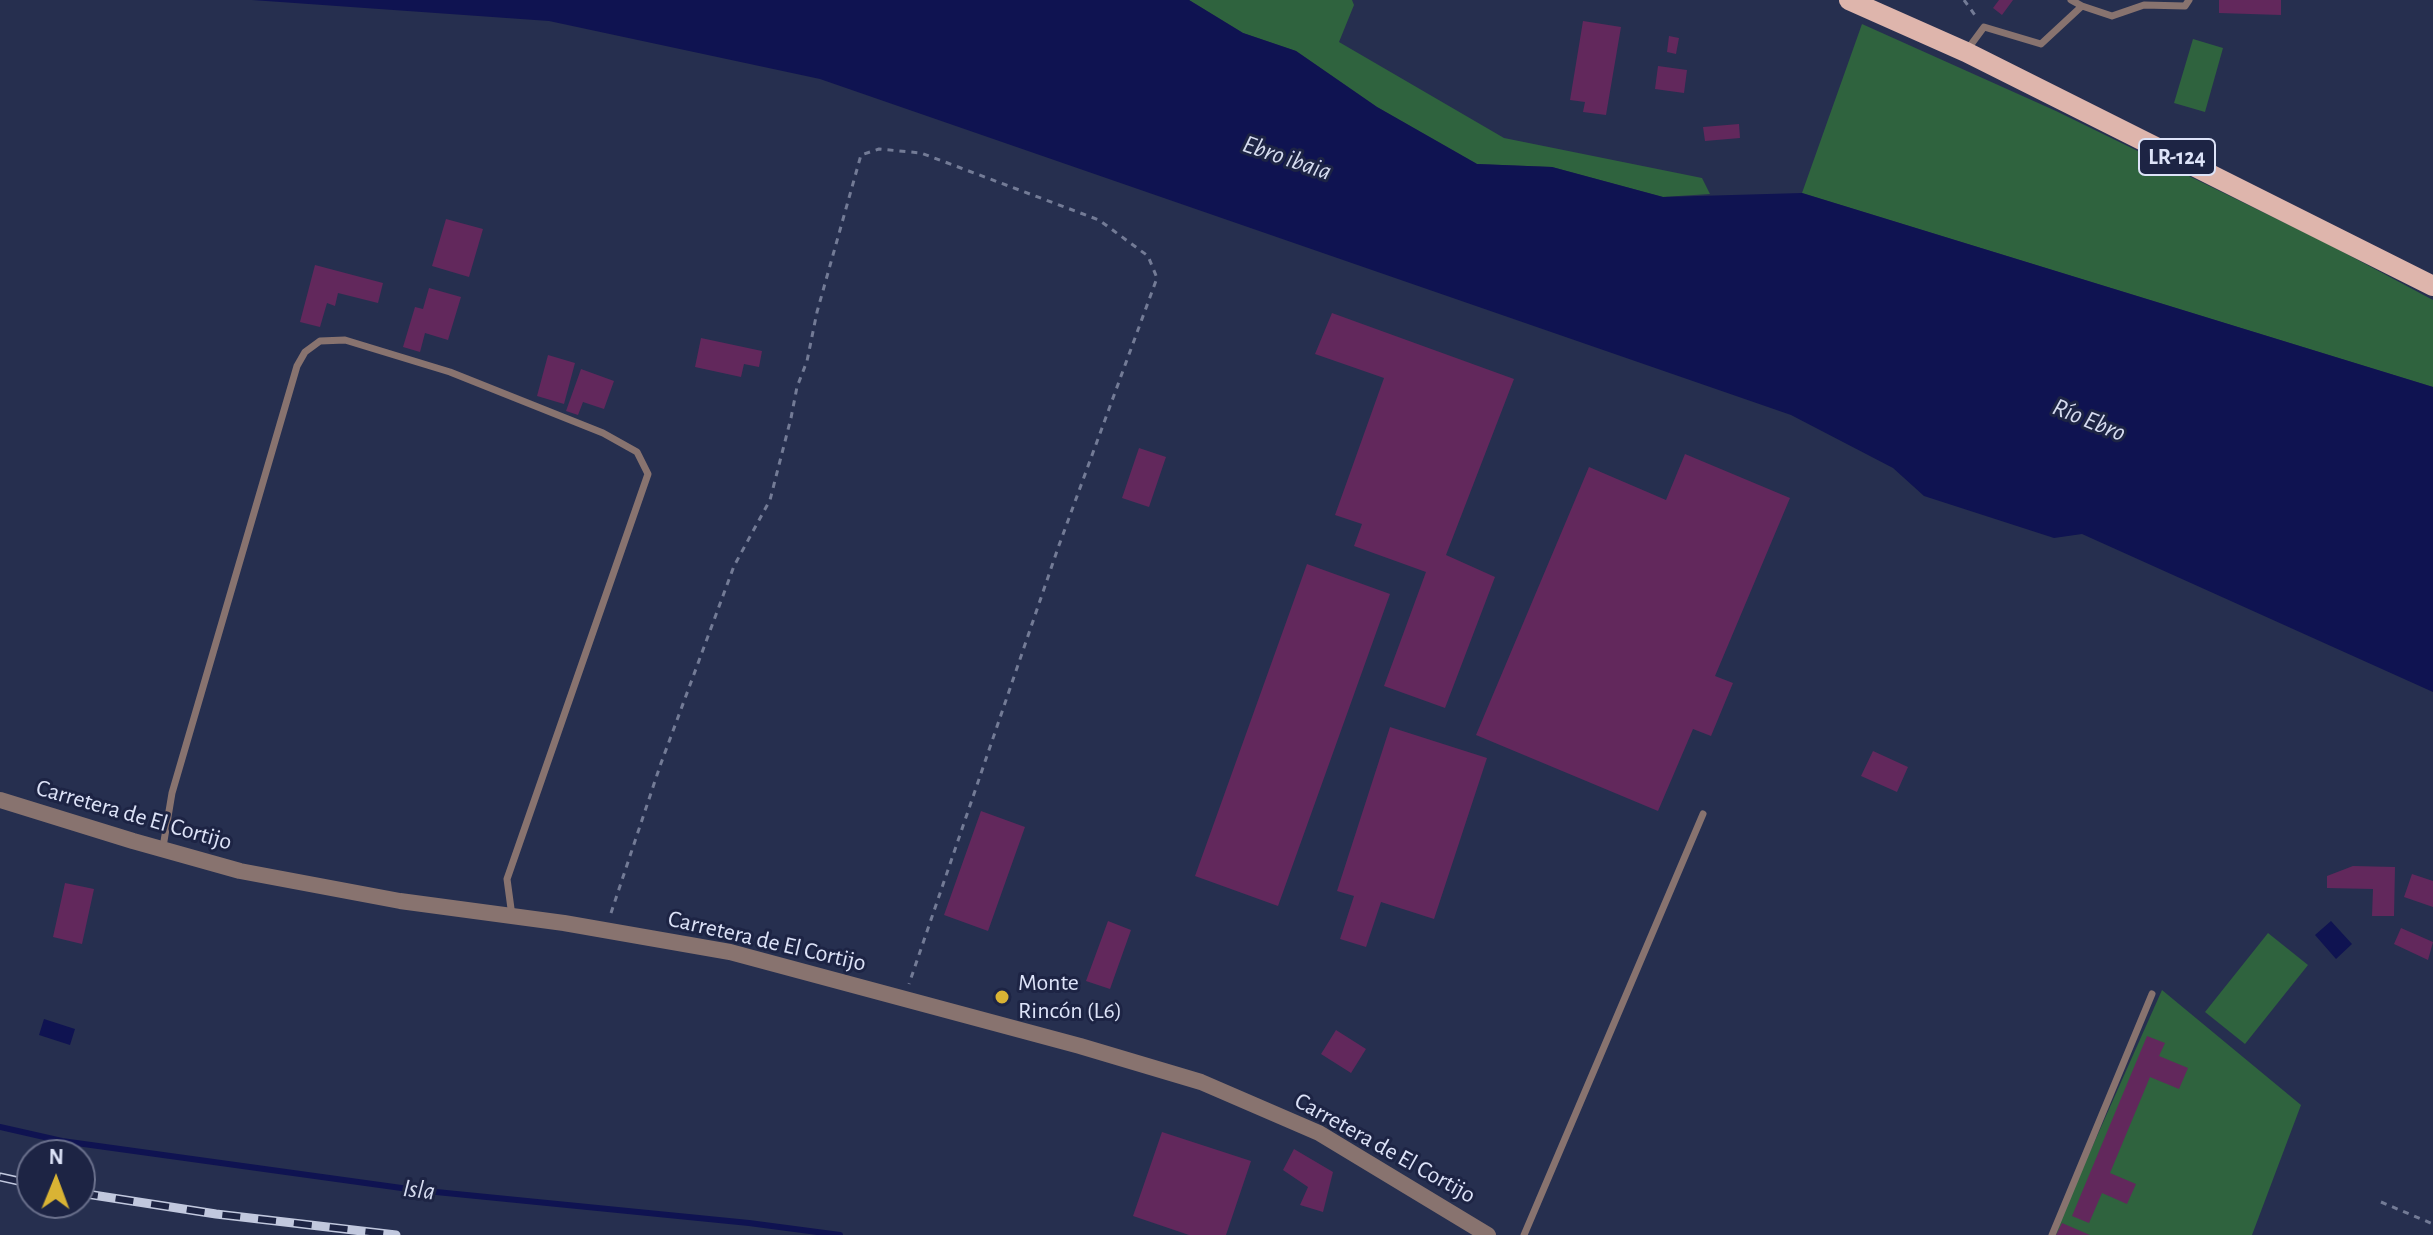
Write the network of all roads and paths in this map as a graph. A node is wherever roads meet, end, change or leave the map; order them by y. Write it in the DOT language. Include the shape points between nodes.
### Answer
graph roads {
  1 [pos="1849,0"];
  2 [pos="1964,0"];
  3 [pos="2071,0"];
  4 [pos="2189,0"];
  5 [pos="2082,6"];
  6 [pos="1984,27"];
  7 [pos="1966,52"];
  8 [pos="2433,286"];
  9 [pos="0,800"];
  10 [pos="1703,814"];
  11 [pos="163,850"];
  12 [pos="513,917"];
  13 [pos="606,931"];
  14 [pos="2152,994"];
  15 [pos="904,999"];
  16 [pos="2381,1202"];
  17 [pos="2433,1224"];
  18 [pos="1488,1235"];
  19 [pos="1524,1235"];
  20 [pos="2052,1235"];
  1 -- 7 [label="main road, LR-124"];
  2 -- 6 [label="path"];
  3 -- 5 [label="lane"];
  4 -- 5 [label="lane" via="2185,6 2144,5 2112,16"];
  5 -- 6 [label="lane" via="2041,44"];
  6 -- 7 [label="lane"];
  7 -- 8 [label="main road, LR-124"];
  9 -- 11 [label="street, Carretera de El Cortijo"];
  10 -- 19 [label="lane"];
  11 -- 12 [label="street, Carretera de El Cortijo" via="269,876"];
  11 -- 12 [label="lane" via="172,793 297,366 320,341 345,340 450,372 603,433 637,452 648,474 507,879"];
  12 -- 13 [label="street, Carretera de El Cortijo"];
  13 -- 15 [label="street, Carretera de El Cortijo" via="730,952"];
  13 -- 15 [label="path" via="734,566 770,500 861,155 879,149 921,153 1099,220 1148,256 1157,278 1053,562"];
  14 -- 20 [label="lane"];
  15 -- 18 [label="street, Carretera de El Cortijo" via="1201,1082 1319,1133"];
  16 -- 17 [label="path"];
}
